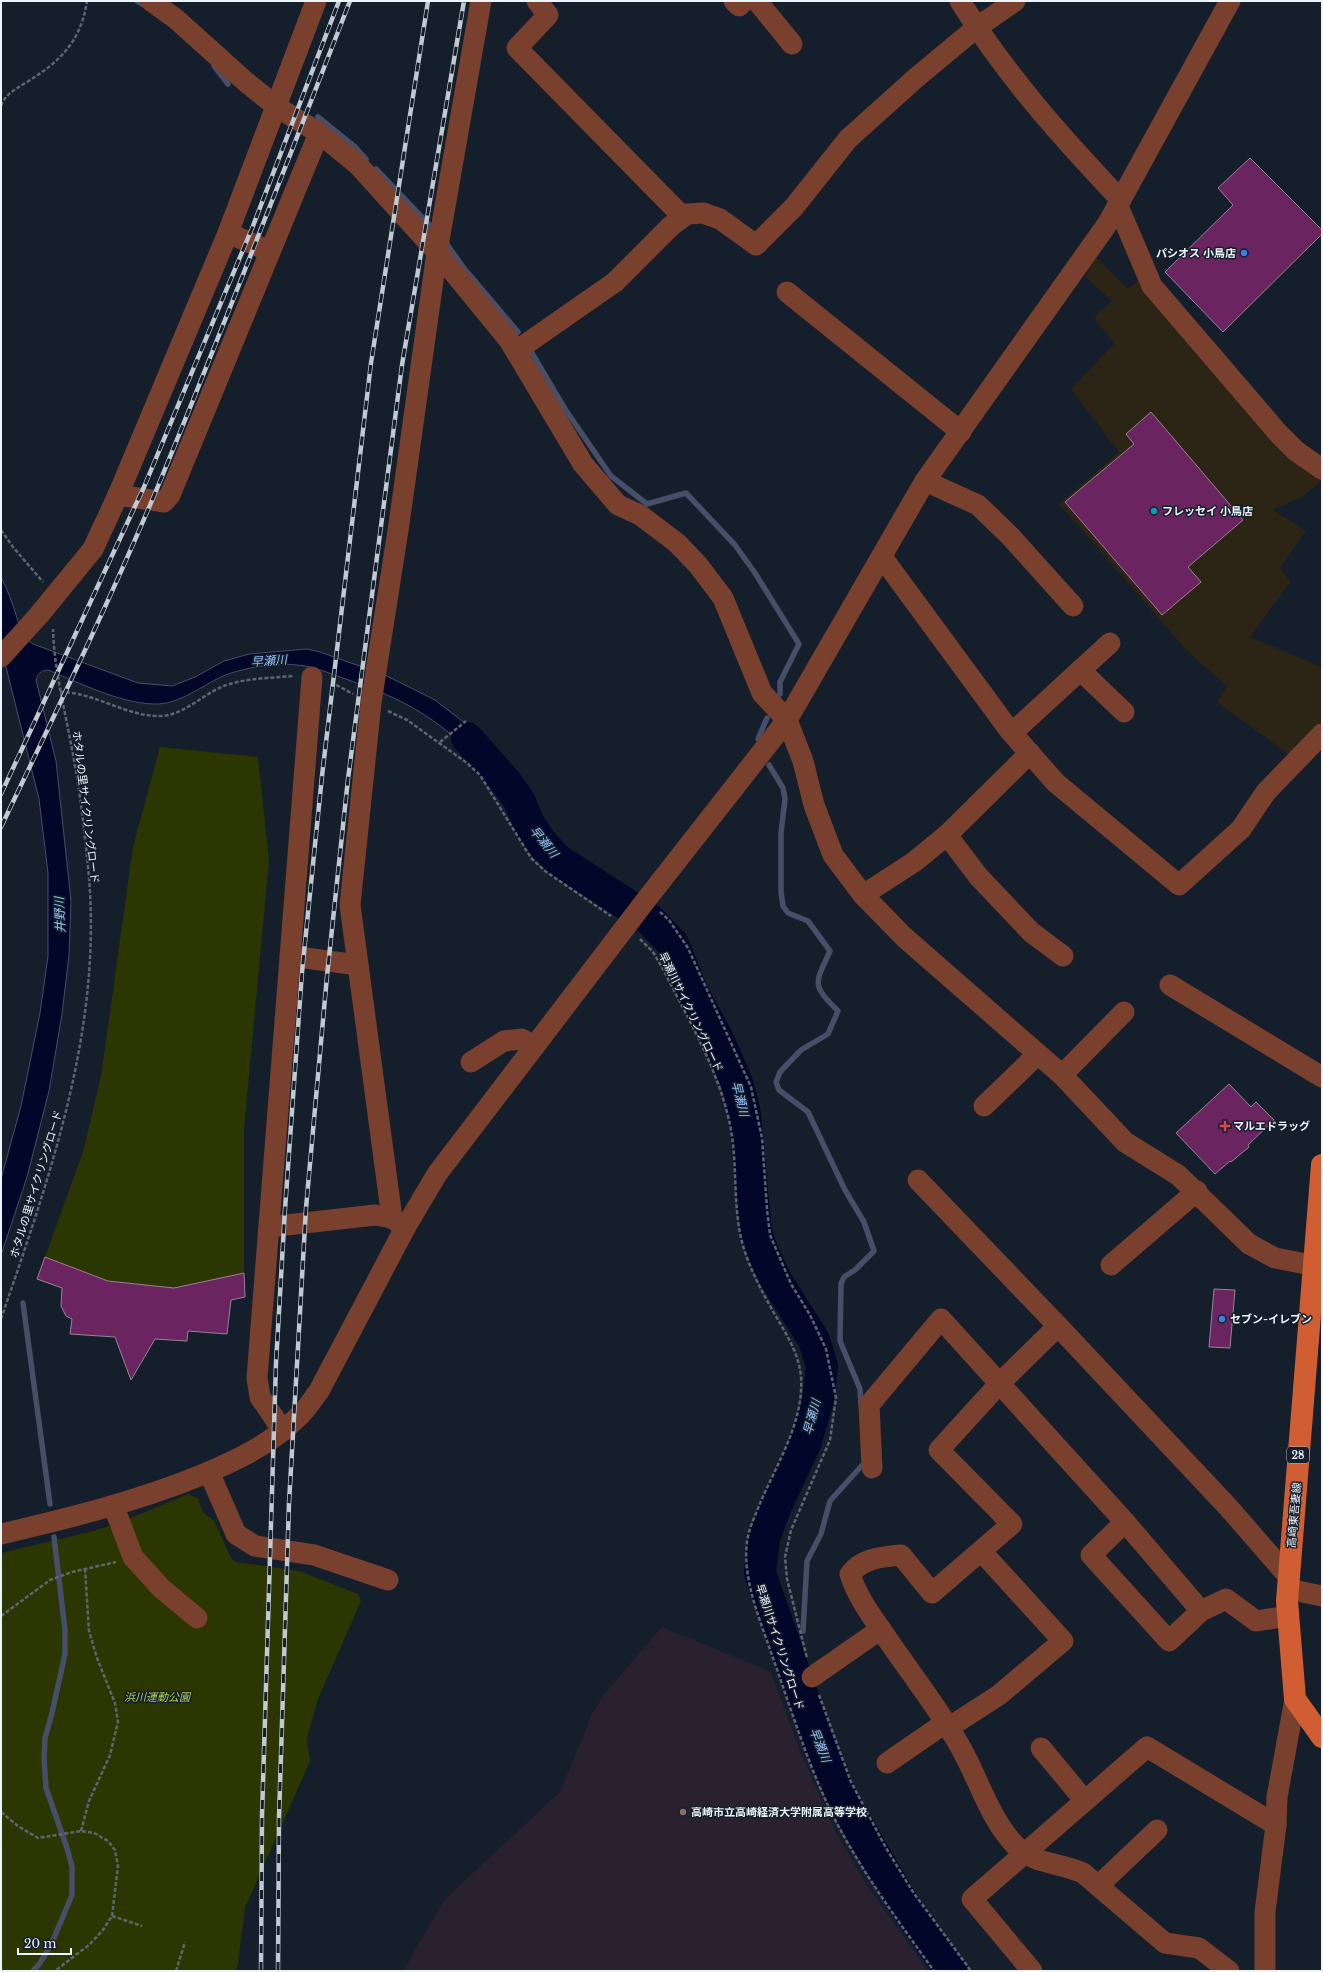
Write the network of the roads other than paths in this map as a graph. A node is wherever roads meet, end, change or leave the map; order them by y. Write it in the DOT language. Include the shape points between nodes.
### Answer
graph roads {
  1 [pos="151,1"];
  2 [pos="316,1"];
  3 [pos="481,1"];
  4 [pos="537,1"];
  5 [pos="734,1"];
  6 [pos="744,1"];
  7 [pos="757,1"];
  8 [pos="960,1"];
  9 [pos="1015,1"];
  10 [pos="1230,1"];
  11 [pos="976,28"];
  12 [pos="792,44"];
  13 [pos="277,107"];
  14 [pos="319,133"];
  15 [pos="1119,203"];
  16 [pos="683,217"];
  17 [pos="228,233"];
  18 [pos="269,251"];
  19 [pos="437,252"];
  20 [pos="787,292"];
  21 [pos="516,351"];
  22 [pos="961,432"];
  23 [pos="1322,469"];
  24 [pos="926,481"];
  25 [pos="118,495"];
  26 [pos="882,557"];
  27 [pos="1073,606"];
  28 [pos="1110,643"];
  29 [pos="1,657"];
  30 [pos="1080,670"];
  31 [pos="312,677"];
  32 [pos="1124,712"];
  33 [pos="787,720"];
  34 [pos="1012,733"];
  35 [pos="1322,734"];
  36 [pos="1030,753"];
  37 [pos="947,835"];
  38 [pos="863,895"];
  39 [pos="290,956"];
  40 [pos="1063,956"];
  41 [pos="358,965"];
  42 [pos="1170,985"];
  43 [pos="1124,1012"];
  44 [pos="534,1047"];
  45 [pos="1038,1054"];
  46 [pos="471,1062"];
  47 [pos="1062,1075"];
  48 [pos="1322,1077"];
  49 [pos="984,1106"];
  50 [pos="1322,1165"];
  51 [pos="918,1180"];
  52 [pos="1197,1191"];
  53 [pos="398,1223"];
  54 [pos="269,1227"];
  55 [pos="1111,1265"];
  56 [pos="1317,1267"];
  57 [pos="1058,1326"];
  58 [pos="1000,1383"];
  59 [pos="283,1431"];
  60 [pos="872,1468"];
  61 [pos="210,1472"];
  62 [pos="114,1507"];
  63 [pos="1125,1522"];
  64 [pos="1,1534"];
  65 [pos="981,1551"];
  66 [pos="388,1580"];
  67 [pos="1288,1583"];
  68 [pos="1322,1596"];
  69 [pos="1201,1611"];
  70 [pos="1288,1616"];
  71 [pos="197,1618"];
  72 [pos="881,1629"];
  73 [pos="812,1677"];
  74 [pos="1295,1699"];
  75 [pos="946,1725"];
  76 [pos="1322,1737"];
  77 [pos="1041,1748"];
  78 [pos="886,1762"];
  79 [pos="1085,1801"];
  80 [pos="1276,1825"];
  81 [pos="1157,1830"];
  82 [pos="1025,1853"];
  83 [pos="1098,1886"];
  84 [pos="1032,1971"];
  85 [pos="1229,1971"];
  86 [pos="1264,1971"];
  1 -- 13 [label="street" via="176,19"];
  2 -- 13 [label="street"];
  3 -- 19 [label="street"];
  4 -- 16 [label="street" via="548,15 517,48"];
  5 -- 6 [label="street" via="739,6"];
  7 -- 12 [label="street"];
  8 -- 11 [label="street"];
  9 -- 11 [label="street"];
  10 -- 15 [label="street"];
  11 -- 15 [label="street" via="1064,141"];
  11 -- 16 [label="street" via="848,139 794,207 756,245 720,219 703,213 687,214"];
  13 -- 14 [label="street"];
  13 -- 17 [label="street"];
  14 -- 18 [label="street"];
  14 -- 19 [label="street" via="358,165"];
  15 -- 22 [label="street" via="1108,223"];
  15 -- 23 [label="street" via="1152,286 1278,433 1296,451"];
  16 -- 21 [label="street" via="615,282"];
  17 -- 18 [label="street"];
  17 -- 25 [label="street"];
  18 -- 25 [label="street" via="170,495 164,502"];
  19 -- 21 [label="street"];
  19 -- 41 [label="street" via="372,700 350,905"];
  20 -- 22 [label="street"];
  21 -- 33 [label="street" via="583,464 618,505 640,515 677,543 723,598 762,693"];
  22 -- 24 [label="street"];
  24 -- 26 [label="street"];
  24 -- 27 [label="street" via="978,505 1010,536"];
  25 -- 29 [label="street" via="89,557"];
  26 -- 33 [label="street"];
  26 -- 34 [label="street"];
  28 -- 30 [label="street"];
  30 -- 32 [label="street"];
  30 -- 34 [label="street"];
  31 -- 39 [label="street"];
  33 -- 38 [label="street" via="833,855"];
  33 -- 44 [label="street"];
  34 -- 36 [label="street"];
  35 -- 36 [label="street" via="1266,792 1241,830 1179,885 1056,783"];
  36 -- 37 [label="street"];
  37 -- 38 [label="street" via="914,862"];
  37 -- 40 [label="street" via="978,876 1031,932"];
  38 -- 45 [label="street" via="904,937"];
  39 -- 41 [label="street"];
  39 -- 54 [label="street"];
  41 -- 53 [label="street"];
  42 -- 48 [label="street"];
  43 -- 47 [label="street"];
  44 -- 46 [label="street" via="522,1039 504,1041"];
  44 -- 53 [label="street"];
  45 -- 47 [label="street"];
  45 -- 49 [label="street"];
  47 -- 52 [label="street" via="1125,1142 1178,1175"];
  50 -- 56 [label="main road, 高崎東吾妻線 / 28"];
  51 -- 57 [label="street"];
  52 -- 55 [label="street"];
  52 -- 56 [label="street" via="1249,1244 1275,1258"];
  53 -- 54 [label="street" via="375,1215"];
  53 -- 59 [label="street" via="319,1391"];
  54 -- 59 [label="street" via="257,1378 260,1397"];
  56 -- 67 [label="main road, 高崎東吾妻線 / 28"];
  57 -- 58 [label="street"];
  57 -- 67 [label="street" via="1228,1507"];
  58 -- 60 [label="street" via="941,1319 869,1405"];
  58 -- 63 [label="street"];
  58 -- 65 [label="street" via="939,1450 1012,1524"];
  59 -- 61 [label="street" via="257,1449"];
  61 -- 62 [label="street"];
  61 -- 66 [label="street" via="236,1534 255,1546 314,1555"];
  62 -- 64 [label="street"];
  62 -- 71 [label="street" via="133,1557 161,1588"];
  63 -- 69 [label="street"];
  63 -- 69 [label="street" via="1091,1555 1169,1641"];
  65 -- 72 [label="street" via="932,1593 900,1555 873,1558 857,1566 850,1574 853,1584"];
  65 -- 75 [label="street" via="1063,1641 999,1695"];
  67 -- 68 [label="street"];
  67 -- 70 [label="main road, 高崎東吾妻線 / 28"];
  69 -- 70 [label="street" via="1226,1599 1256,1621"];
  70 -- 74 [label="main road, 高崎東吾妻線 / 28"];
  72 -- 73 [label="street"];
  72 -- 75 [label="street"];
  74 -- 76 [label="main road"];
  74 -- 80 [label="street" via="1277,1797"];
  75 -- 78 [label="street"];
  75 -- 82 [label="street" via="961,1748 996,1822"];
  77 -- 79 [label="street"];
  79 -- 80 [label="street" via="1147,1747"];
  79 -- 82 [label="street"];
  80 -- 86 [label="street" via="1264,1912"];
  81 -- 83 [label="street"];
  82 -- 83 [label="street" via="1034,1859 1072,1868 1083,1873"];
  82 -- 84 [label="street" via="972,1898"];
  83 -- 85 [label="street" via="1165,1943 1199,1948"];
}
